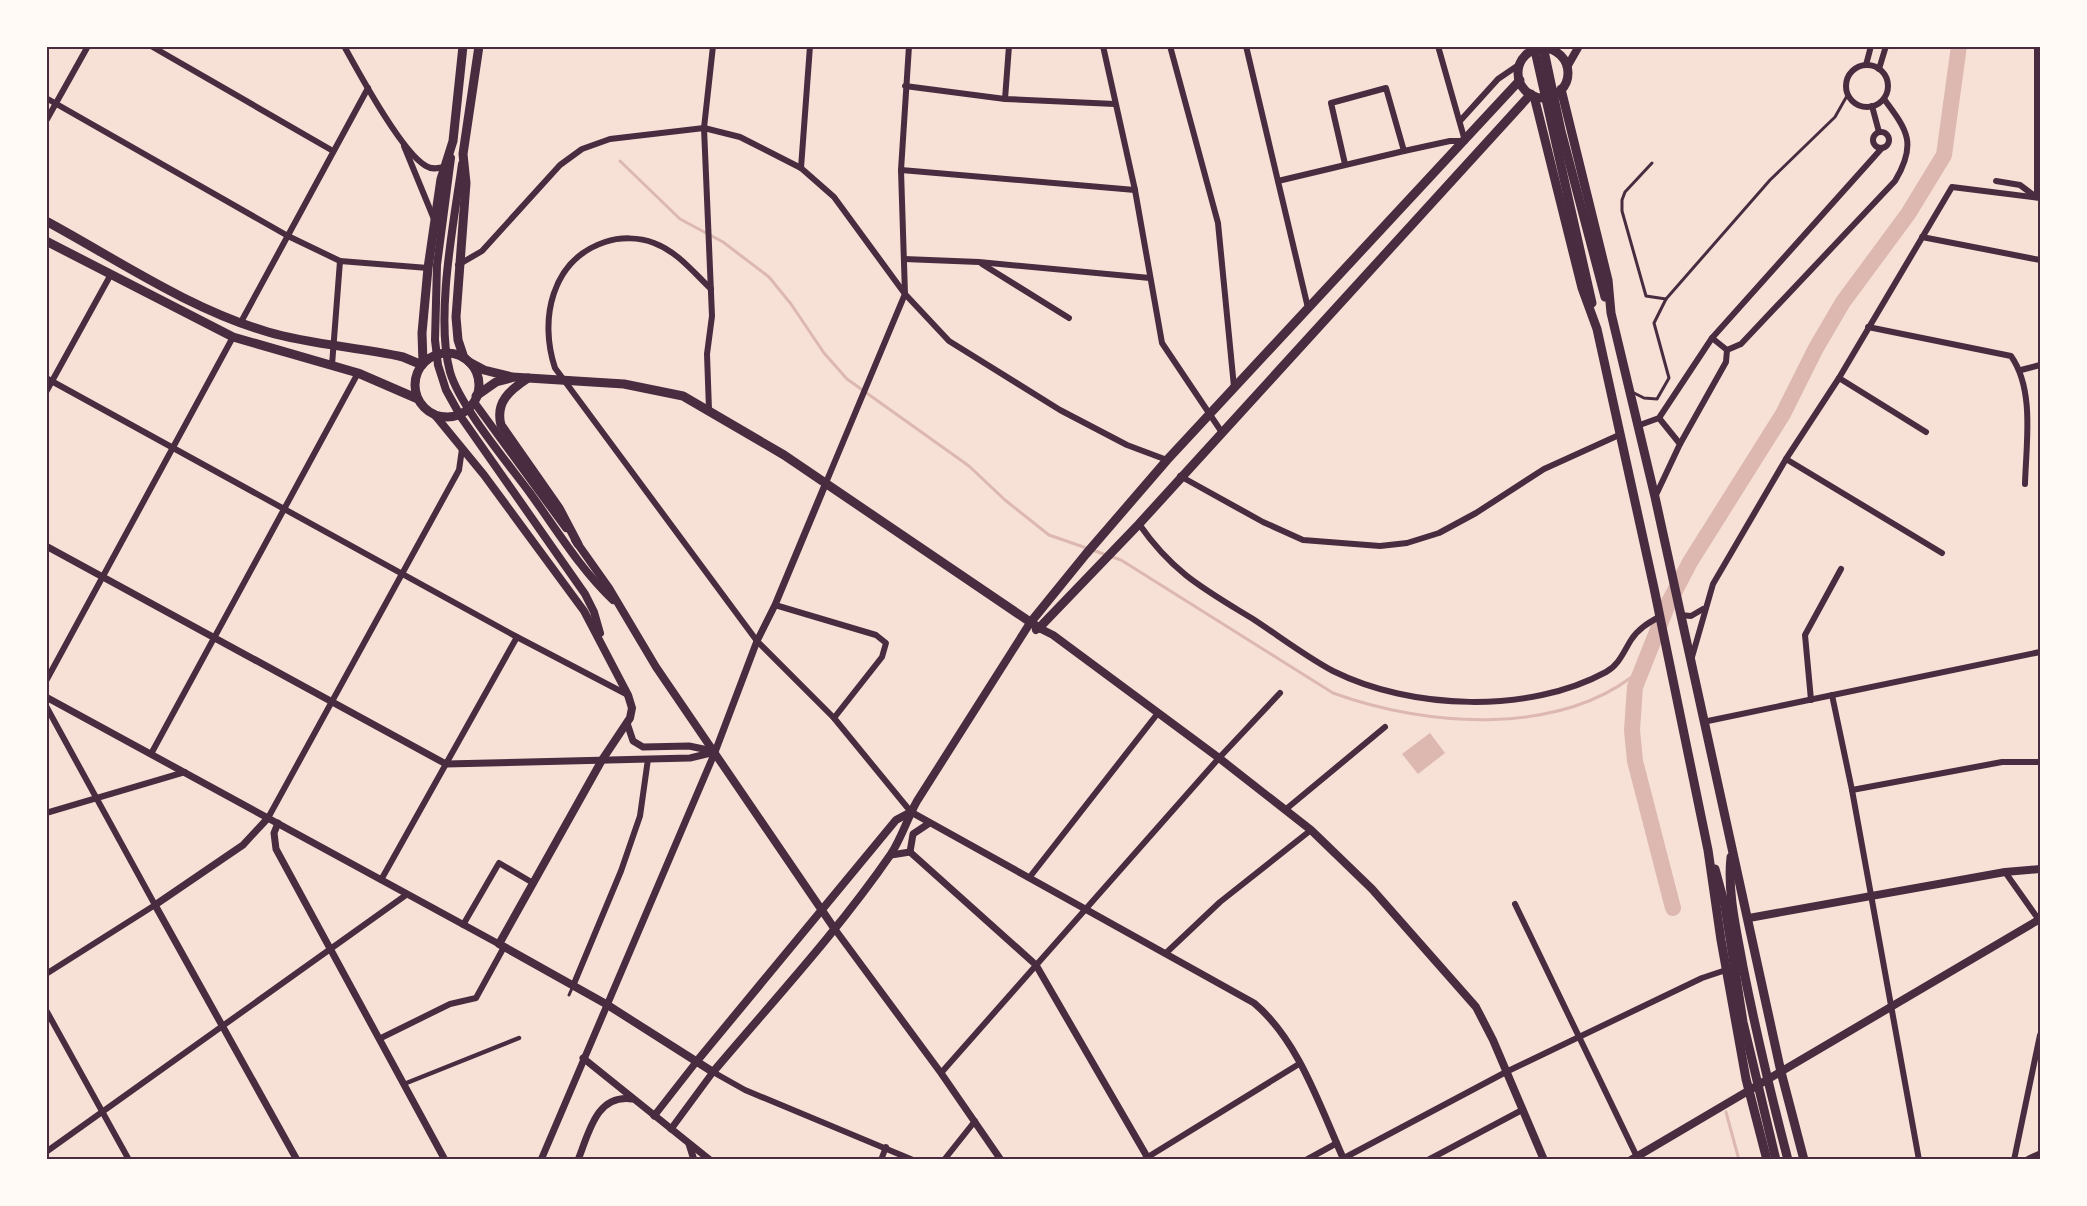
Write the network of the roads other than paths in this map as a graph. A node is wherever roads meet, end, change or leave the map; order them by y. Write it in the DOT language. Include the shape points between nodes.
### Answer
graph roads {
  1 [pos="88,46"];
  2 [pos="151,46"];
  3 [pos="344,46"];
  4 [pos="463,46"];
  5 [pos="479,46"];
  6 [pos="713,46"];
  7 [pos="810,46"];
  8 [pos="909,46"];
  9 [pos="1010,46"];
  10 [pos="1103,46"];
  11 [pos="1170,46"];
  12 [pos="1246,46"];
  13 [pos="1438,46"];
  14 [pos="1521,46"];
  15 [pos="1534,46"];
  16 [pos="1579,46"];
  17 [pos="1871,46"];
  18 [pos="1886,46"];
  19 [pos="2037,46"];
  20 [pos="1550,48"];
  21 [pos="1521,62"];
  22 [pos="1866,65"];
  23 [pos="1567,67"];
  24 [pos="1879,69"];
  25 [pos="1520,80"];
  26 [pos="905,86"];
  27 [pos="368,87"];
  28 [pos="1562,89"];
  29 [pos="1848,94"];
  30 [pos="1532,95"];
  31 [pos="46,98"];
  32 [pos="1005,99"];
  33 [pos="1884,99"];
  34 [pos="56,104"];
  35 [pos="1115,104"];
  36 [pos="1872,106"];
  37 [pos="46,121"];
  38 [pos="1460,121"];
  39 [pos="704,128"];
  40 [pos="1879,132"];
  41 [pos="401,140"];
  42 [pos="453,141"];
  43 [pos="1465,141"];
  44 [pos="1882,148"];
  45 [pos="333,151"];
  46 [pos="1404,151"];
  47 [pos="2040,151"];
  48 [pos="463,154"];
  49 [pos="1652,163"];
  50 [pos="1345,164"];
  51 [pos="444,167"];
  52 [pos="801,168"];
  53 [pos="901,170"];
  54 [pos="1278,181"];
  55 [pos="1996,181"];
  56 [pos="1135,190"];
  57 [pos="2038,198"];
  58 [pos="434,219"];
  59 [pos="46,221"];
  60 [pos="288,236"];
  61 [pos="1922,237"];
  62 [pos="46,241"];
  63 [pos="1361,253"];
  64 [pos="904,260"];
  65 [pos="2040,260"];
  66 [pos="340,261"];
  67 [pos="979,262"];
  68 [pos="1374,264"];
  69 [pos="458,265"];
  70 [pos="428,268"];
  71 [pos="110,276"];
  72 [pos="1150,278"];
  73 [pos="711,289"];
  74 [pos="905,294"];
  75 [pos="1666,299"];
  76 [pos="1308,308"];
  77 [pos="1611,313"];
  78 [pos="1069,318"];
  79 [pos="241,322"];
  80 [pos="1868,327"];
  81 [pos="1597,329"];
  82 [pos="233,337"];
  83 [pos="1712,338"];
  84 [pos="332,345"];
  85 [pos="1727,350"];
  86 [pos="466,360"];
  87 [pos="423,363"];
  88 [pos="332,365"];
  89 [pos="2040,365"];
  90 [pos="2021,370"];
  91 [pos="358,373"];
  92 [pos="512,377"];
  93 [pos="528,378"];
  94 [pos="1839,378"];
  95 [pos="50,379"];
  96 [pos="563,379"];
  97 [pos="1234,387"];
  98 [pos="1629,389"];
  99 [pos="46,392"];
  100 [pos="418,399"];
  101 [pos="473,402"];
  102 [pos="709,410"];
  103 [pos="434,414"];
  104 [pos="1209,416"];
  105 [pos="1659,418"];
  106 [pos="1637,426"];
  107 [pos="1221,431"];
  108 [pos="1926,432"];
  109 [pos="1619,435"];
  110 [pos="1680,444"];
  111 [pos="461,446"];
  112 [pos="173,447"];
  113 [pos="1786,459"];
  114 [pos="1167,460"];
  115 [pos="1180,477"];
  116 [pos="825,484"];
  117 [pos="2025,484"];
  118 [pos="1655,497"];
  119 [pos="285,509"];
  120 [pos="1139,524"];
  121 [pos="578,544"];
  122 [pos="46,546"];
  123 [pos="1942,553"];
  124 [pos="1841,569"];
  125 [pos="401,573"];
  126 [pos="103,577"];
  127 [pos="775,605"];
  128 [pos="621,608"];
  129 [pos="1704,609"];
  130 [pos="1678,612"];
  131 [pos="1659,617"];
  132 [pos="1035,626"];
  133 [pos="517,637"];
  134 [pos="214,638"];
  135 [pos="757,641"];
  136 [pos="602,643"];
  137 [pos="2040,652"];
  138 [pos="1690,663"];
  139 [pos="46,681"];
  140 [pos="1280,693"];
  141 [pos="628,695"];
  142 [pos="1832,695"];
  143 [pos="46,697"];
  144 [pos="1810,700"];
  145 [pos="332,702"];
  146 [pos="46,706"];
  147 [pos="1158,713"];
  148 [pos="834,718"];
  149 [pos="1702,722"];
  150 [pos="627,723"];
  151 [pos="1385,727"];
  152 [pos="715,752"];
  153 [pos="151,754"];
  154 [pos="1219,758"];
  155 [pos="648,759"];
  156 [pos="602,760"];
  157 [pos="2040,762"];
  158 [pos="446,764"];
  159 [pos="185,772"];
  160 [pos="1852,790"];
  161 [pos="96,798"];
  162 [pos="1285,810"];
  163 [pos="911,812"];
  164 [pos="46,813"];
  165 [pos="268,818"];
  166 [pos="278,823"];
  167 [pos="928,824"];
  168 [pos="1311,830"];
  169 [pos="1708,850"];
  170 [pos="910,852"];
  171 [pos="1732,852"];
  172 [pos="891,855"];
  173 [pos="2040,869"];
  174 [pos="2006,872"];
  175 [pos="1029,878"];
  176 [pos="381,880"];
  177 [pos="533,883"];
  178 [pos="406,894"];
  179 [pos="1869,895"];
  180 [pos="1515,904"];
  181 [pos="155,905"];
  182 [pos="1085,910"];
  183 [pos="822,911"];
  184 [pos="1749,918"];
  185 [pos="2040,919"];
  186 [pos="463,925"];
  187 [pos="834,928"];
  188 [pos="1735,941"];
  189 [pos="501,946"];
  190 [pos="331,948"];
  191 [pos="1166,953"];
  192 [pos="1036,965"];
  193 [pos="1726,970"];
  194 [pos="46,974"];
  195 [pos="573,986"];
  196 [pos="569,995"];
  197 [pos="606,1004"];
  198 [pos="1890,1008"];
  199 [pos="46,1010"];
  200 [pos="221,1027"];
  201 [pos="2040,1035"];
  202 [pos="1578,1037"];
  203 [pos="381,1038"];
  204 [pos="519,1038"];
  205 [pos="583,1058"];
  206 [pos="697,1061"];
  207 [pos="1299,1064"];
  208 [pos="713,1072"];
  209 [pos="1506,1072"];
  210 [pos="1781,1072"];
  211 [pos="941,1073"];
  212 [pos="408,1088"];
  213 [pos="1749,1092"];
  214 [pos="632,1099"];
  215 [pos="1522,1110"];
  216 [pos="103,1112"];
  217 [pos="654,1116"];
  218 [pos="975,1121"];
  219 [pos="671,1129"];
  220 [pos="1337,1143"];
  221 [pos="689,1144"];
  222 [pos="886,1147"];
  223 [pos="46,1152"];
  224 [pos="2040,1155"];
  225 [pos="1635,1158"];
  226 [pos="1146,1159"];
  227 [pos="1344,1159"];
  228 [pos="129,1160"];
  229 [pos="297,1160"];
  230 [pos="445,1160"];
  231 [pos="541,1160"];
  232 [pos="578,1160"];
  233 [pos="694,1160"];
  234 [pos="710,1160"];
  235 [pos="881,1160"];
  236 [pos="913,1160"];
  237 [pos="944,1160"];
  238 [pos="1001,1160"];
  239 [pos="1306,1160"];
  240 [pos="1428,1160"];
  241 [pos="1544,1160"];
  242 [pos="1767,1160"];
  243 [pos="1776,1160"];
  244 [pos="1788,1160"];
  245 [pos="1804,1160"];
  246 [pos="1918,1160"];
  247 [pos="2014,1160"];
  248 [pos="2029,1160"];
  1 -- 34 [label="street"];
  2 -- 45 [label="street"];
  3 -- 27 [label="street"];
  4 -- 42 [label="main road"];
  5 -- 48 [label="main road"];
  6 -- 39 [label="street"];
  7 -- 52 [label="street"];
  8 -- 26 [label="street"];
  9 -- 32 [label="street"];
  10 -- 35 [label="street"];
  11 -- 97 [label="street" via="1218,223"];
  12 -- 54 [label="street"];
  13 -- 38 [label="street"];
  14 -- 21 [label="main road"];
  15 -- 81 [label="main road"];
  16 -- 23 [label="main road"];
  17 -- 22 [label="street"];
  18 -- 24 [label="street"];
  19 -- 47 [label="street"];
  20 -- 21 [label="main road" via="1533,50"];
  20 -- 23 [label="main road" via="1562,56"];
  20 -- 77 [label="main road" via="1561,131"];
  21 -- 25 [label="main road"];
  21 -- 38 [label="street" via="1498,79"];
  22 -- 24 [label="street"];
  22 -- 29 [label="street" via="1850,74"];
  23 -- 28 [label="main road"];
  24 -- 33 [label="street" via="1887,80"];
  25 -- 30 [label="main road"];
  25 -- 43 [label="main road"];
  26 -- 32 [label="street"];
  26 -- 53 [label="street"];
  27 -- 41 [label="street"];
  27 -- 45 [label="street"];
  28 -- 30 [label="main road" via="1547,97"];
  28 -- 77 [label="main road" via="1608,280"];
  29 -- 36 [label="street" via="1860,106"];
  29 -- 75 [label="lane" via="1835,117 1770,180"];
  30 -- 68 [label="main road"];
  30 -- 81 [label="main road" via="1582,288"];
  31 -- 34 [label="street"];
  32 -- 35 [label="street"];
  33 -- 36 [label="street"];
  33 -- 85 [label="street" via="1909,140 1906,162 1894,181 1741,344"];
  34 -- 37 [label="street"];
  34 -- 60 [label="street"];
  35 -- 56 [label="street"];
  36 -- 40 [label="street"];
  38 -- 43 [label="street"];
  39 -- 52 [label="street" via="740,137"];
  39 -- 69 [label="street" via="610,139 582,149 560,165 482,251"];
  39 -- 73 [label="street"];
  40 -- 44 [label="street" via="1873,140"];
  40 -- 44 [label="street" via="1890,138"];
  41 -- 51 [label="street" via="424,166"];
  41 -- 58 [label="street"];
  42 -- 51 [label="main road"];
  42 -- 136 [label="main road" via="437,264 438,365 461,417 585,594"];
  43 -- 46 [label="street"];
  43 -- 63 [label="main road"];
  44 -- 83 [label="street"];
  45 -- 60 [label="street"];
  46 -- 50 [label="street"];
  46 -- 50 [label="street" via="1386,88 1332,103"];
  47 -- 57 [label="street"];
  48 -- 69 [label="main road" via="466,183"];
  48 -- 128 [label="main road" via="445,317 455,386 590,575"];
  49 -- 75 [label="lane" via="1626,192 1622,211 1646,296"];
  50 -- 54 [label="street"];
  51 -- 58 [label="main road"];
  52 -- 74 [label="street" via="834,197"];
  53 -- 56 [label="street"];
  53 -- 64 [label="street"];
  54 -- 76 [label="street"];
  55 -- 57 [label="street" via="2020,185"];
  56 -- 72 [label="street"];
  57 -- 61 [label="street" via="1952,187"];
  58 -- 70 [label="main road"];
  59 -- 79 [label="main road" via="204,308"];
  60 -- 66 [label="street"];
  60 -- 79 [label="street"];
  61 -- 65 [label="street"];
  61 -- 80 [label="street"];
  62 -- 71 [label="main road"];
  63 -- 68 [label="main road"];
  63 -- 76 [label="main road"];
  64 -- 67 [label="street"];
  64 -- 74 [label="street"];
  66 -- 70 [label="street"];
  66 -- 84 [label="street"];
  67 -- 72 [label="street"];
  67 -- 78 [label="street"];
  68 -- 107 [label="main road"];
  69 -- 86 [label="main road" via="458,340"];
  70 -- 87 [label="main road"];
  71 -- 82 [label="main road"];
  71 -- 95 [label="street"];
  72 -- 104 [label="street" via="1162,344"];
  73 -- 96 [label="street" via="674,253 653,243 632,238 592,247 576,257 564,272 547,317 551,356"];
  73 -- 102 [label="street"];
  74 -- 114 [label="street" via="949,341 1036,397 1127,445"];
  74 -- 116 [label="street"];
  75 -- 98 [label="lane" via="1654,323 1669,378 1657,399 1644,398"];
  76 -- 97 [label="main road"];
  77 -- 98 [label="main road"];
  79 -- 84 [label="main road"];
  80 -- 90 [label="street" via="2007,355"];
  80 -- 94 [label="street"];
  81 -- 109 [label="main road"];
  82 -- 88 [label="main road"];
  82 -- 112 [label="street"];
  83 -- 85 [label="street"];
  83 -- 105 [label="street"];
  84 -- 87 [label="main road"];
  84 -- 88 [label="street"];
  85 -- 110 [label="street" via="1726,362"];
  86 -- 87 [label="main road" via="439,354"];
  86 -- 92 [label="main road" via="484,370"];
  86 -- 101 [label="main road" via="477,375"];
  87 -- 100 [label="main road" via="415,379"];
  88 -- 91 [label="main road"];
  89 -- 90 [label="street"];
  90 -- 117 [label="street" via="2026,418"];
  91 -- 100 [label="main road"];
  91 -- 119 [label="street"];
  92 -- 93 [label="main road"];
  92 -- 101 [label="main road" via="496,382"];
  93 -- 96 [label="main road"];
  93 -- 121 [label="main road" via="503,398 501,425 560,508"];
  94 -- 108 [label="street"];
  94 -- 113 [label="street"];
  95 -- 99 [label="street"];
  95 -- 112 [label="street"];
  96 -- 102 [label="main road" via="624,384 683,396"];
  96 -- 135 [label="street"];
  97 -- 104 [label="main road"];
  98 -- 106 [label="main road"];
  100 -- 103 [label="main road"];
  101 -- 103 [label="main road" via="454,416"];
  101 -- 121 [label="main road"];
  102 -- 116 [label="main road"];
  103 -- 111 [label="main road"];
  104 -- 107 [label="street"];
  104 -- 114 [label="main road"];
  105 -- 106 [label="street"];
  105 -- 110 [label="street"];
  106 -- 118 [label="main road"];
  107 -- 115 [label="main road"];
  109 -- 115 [label="street" via="1544,470 1438,533 1380,546 1303,540"];
  109 -- 131 [label="main road"];
  110 -- 118 [label="street"];
  111 -- 125 [label="street" via="460,466"];
  111 -- 136 [label="main road" via="553,567"];
  112 -- 119 [label="street"];
  112 -- 126 [label="street"];
  113 -- 123 [label="street"];
  113 -- 129 [label="street" via="1713,584"];
  114 -- 132 [label="main road" via="1086,554"];
  115 -- 120 [label="main road"];
  116 -- 127 [label="street"];
  116 -- 132 [label="main road"];
  118 -- 130 [label="main road"];
  119 -- 125 [label="street"];
  119 -- 134 [label="street"];
  120 -- 131 [label="street" via="1160,554 1183,575 1334,671 1424,700 1474,702 1523,698 1563,688 1608,671 1619,661 1632,638"];
  120 -- 132 [label="main road"];
  121 -- 128 [label="main road"];
  122 -- 126 [label="street"];
  124 -- 144 [label="street" via="1806,635"];
  125 -- 133 [label="street"];
  125 -- 145 [label="street"];
  126 -- 134 [label="street"];
  126 -- 139 [label="street"];
  127 -- 135 [label="street"];
  127 -- 148 [label="street" via="876,635 886,643 882,657"];
  128 -- 152 [label="main road"];
  129 -- 130 [label="street" via="1690,616"];
  129 -- 138 [label="street"];
  130 -- 138 [label="main road"];
  131 -- 169 [label="main road"];
  132 -- 147 [label="main road" via="1053,634"];
  132 -- 163 [label="main road"];
  133 -- 141 [label="street"];
  133 -- 158 [label="street"];
  134 -- 145 [label="street"];
  134 -- 153 [label="street"];
  135 -- 148 [label="street"];
  135 -- 152 [label="street"];
  136 -- 141 [label="main road"];
  137 -- 142 [label="street"];
  138 -- 149 [label="main road"];
  140 -- 154 [label="street"];
  141 -- 150 [label="main road" via="632,708"];
  142 -- 144 [label="street"];
  142 -- 160 [label="street"];
  143 -- 153 [label="street"];
  144 -- 149 [label="street"];
  145 -- 158 [label="street"];
  145 -- 165 [label="street"];
  146 -- 161 [label="street"];
  147 -- 154 [label="main road"];
  147 -- 175 [label="street"];
  148 -- 163 [label="street"];
  149 -- 171 [label="main road"];
  150 -- 152 [label="street" via="633,741 643,747 689,746"];
  150 -- 156 [label="main road"];
  151 -- 162 [label="street"];
  152 -- 155 [label="street" via="690,758"];
  152 -- 183 [label="main road"];
  152 -- 197 [label="street"];
  153 -- 159 [label="street"];
  154 -- 162 [label="main road"];
  154 -- 182 [label="street"];
  155 -- 156 [label="street"];
  155 -- 195 [label="street" via="640,816"];
  156 -- 158 [label="street"];
  156 -- 177 [label="main road"];
  157 -- 160 [label="street" via="2002,762"];
  158 -- 176 [label="street"];
  159 -- 161 [label="street"];
  159 -- 165 [label="street"];
  160 -- 179 [label="street"];
  161 -- 164 [label="street"];
  161 -- 181 [label="street"];
  162 -- 168 [label="main road"];
  163 -- 167 [label="street"];
  163 -- 172 [label="main road"];
  163 -- 183 [label="main road" via="896,820"];
  165 -- 166 [label="street"];
  165 -- 181 [label="street" via="243,845"];
  166 -- 176 [label="street"];
  166 -- 190 [label="street" via="274,833 276,849"];
  167 -- 170 [label="street" via="913,834"];
  167 -- 175 [label="street"];
  168 -- 191 [label="street" via="1213,908"];
  168 -- 209 [label="main road" via="1372,889 1476,1007"];
  169 -- 188 [label="main road"];
  169 -- 193 [label="main road"];
  170 -- 172 [label="street"];
  170 -- 192 [label="street"];
  171 -- 184 [label="main road"];
  171 -- 188 [label="main road"];
  172 -- 187 [label="main road"];
  173 -- 174 [label="main road"];
  174 -- 179 [label="main road"];
  174 -- 185 [label="street"];
  175 -- 182 [label="street"];
  176 -- 178 [label="street"];
  177 -- 186 [label="street" via="499,863"];
  177 -- 189 [label="main road"];
  178 -- 186 [label="street"];
  178 -- 190 [label="street"];
  179 -- 184 [label="main road"];
  179 -- 198 [label="street"];
  180 -- 202 [label="street"];
  181 -- 194 [label="street"];
  181 -- 200 [label="street"];
  182 -- 191 [label="street"];
  182 -- 192 [label="street"];
  183 -- 187 [label="main road"];
  183 -- 206 [label="main road"];
  184 -- 210 [label="main road"];
  185 -- 198 [label="main road"];
  186 -- 189 [label="street"];
  187 -- 208 [label="main road"];
  187 -- 211 [label="street"];
  188 -- 243 [label="main road" via="1743,1022"];
  188 -- 244 [label="main road"];
  189 -- 195 [label="main road"];
  189 -- 203 [label="street" via="477,998 450,1004"];
  190 -- 200 [label="street"];
  190 -- 203 [label="street"];
  191 -- 207 [label="street" via="1254,1003 1277,1026"];
  192 -- 211 [label="street"];
  192 -- 226 [label="street"];
  193 -- 202 [label="street"];
  193 -- 213 [label="main road"];
  195 -- 196 [label="lane"];
  195 -- 197 [label="main road"];
  197 -- 205 [label="street"];
  197 -- 206 [label="main road"];
  198 -- 210 [label="main road"];
  198 -- 246 [label="street"];
  199 -- 216 [label="street"];
  200 -- 216 [label="street"];
  200 -- 229 [label="street"];
  201 -- 247 [label="street"];
  202 -- 209 [label="street"];
  202 -- 225 [label="street"];
  203 -- 212 [label="street"];
  204 -- 212 [label="street"];
  205 -- 214 [label="street"];
  205 -- 231 [label="street"];
  206 -- 208 [label="main road"];
  206 -- 217 [label="street"];
  207 -- 220 [label="street"];
  207 -- 226 [label="street"];
  208 -- 219 [label="street"];
  208 -- 222 [label="street" via="745,1090"];
  209 -- 215 [label="main road"];
  209 -- 227 [label="street"];
  210 -- 213 [label="main road"];
  210 -- 245 [label="main road"];
  211 -- 218 [label="street"];
  212 -- 230 [label="street"];
  213 -- 225 [label="main road"];
  213 -- 242 [label="main road"];
  214 -- 217 [label="street"];
  214 -- 232 [label="street" via="614,1099 600,1108"];
  215 -- 240 [label="street"];
  215 -- 241 [label="main road"];
  216 -- 223 [label="street"];
  216 -- 228 [label="street"];
  217 -- 219 [label="street"];
  218 -- 237 [label="street"];
  218 -- 238 [label="street"];
  219 -- 221 [label="street"];
  220 -- 227 [label="street"];
  220 -- 239 [label="street"];
  221 -- 233 [label="street"];
  221 -- 234 [label="street"];
  222 -- 235 [label="street"];
  222 -- 236 [label="street"];
  224 -- 248 [label="main road"];
}
